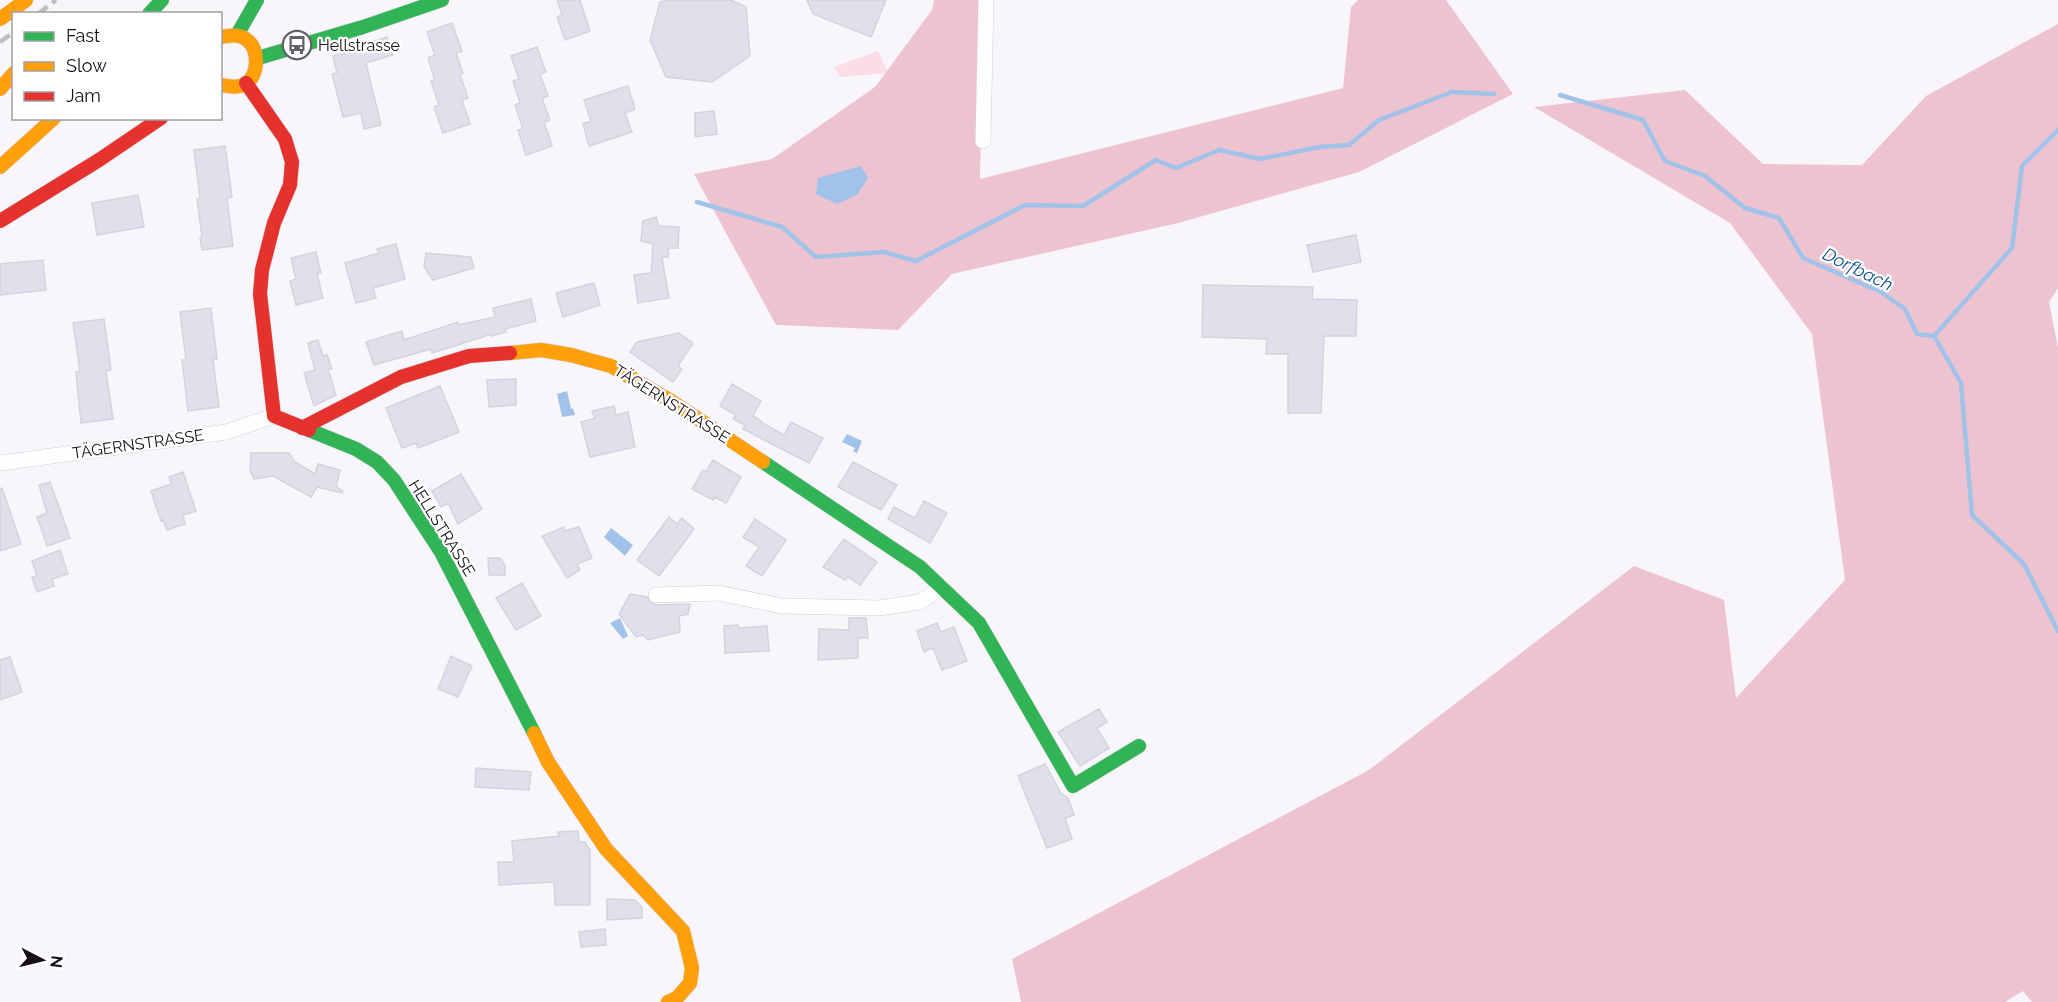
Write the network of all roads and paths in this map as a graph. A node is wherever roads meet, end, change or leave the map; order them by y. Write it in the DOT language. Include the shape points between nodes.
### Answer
graph roads {
  1 [pos="26,0"];
  2 [pos="256,0"];
  3 [pos="442,0"];
  4 [pos="986,0"];
  5 [pos="0,19"];
  6 [pos="237,35"];
  7 [pos="222,37"];
  8 [pos="258,58"];
  9 [pos="12,76"];
  10 [pos="246,83"];
  11 [pos="222,85"];
  12 [pos="0,89"];
  13 [pos="34,120"];
  14 [pos="52,120"];
  15 [pos="158,120"];
  16 [pos="983,141"];
  17 [pos="0,151"];
  18 [pos="0,167"];
  19 [pos="0,221"];
  20 [pos="274,416"];
  21 [pos="302,428"];
  22 [pos="0,463"];
  23 [pos="942,587"];
  24 [pos="656,595"];
  25 [pos="1139,746"];
  26 [pos="668,1002"];
  1 -- 5 [label="main road"];
  2 -- 6 [label="main road"];
  3 -- 8 [label="main road"];
  4 -- 16 [label="street"];
  6 -- 7 [label="main road"];
  6 -- 8 [label="main road" via="249,41"];
  8 -- 10 [label="main road" via="256,70"];
  9 -- 12 [label="main road"];
  10 -- 11 [label="main road" via="236,87"];
  10 -- 20 [label="main road" via="285,139 292,162 290,185 274,223 262,270 260,294"];
  13 -- 17 [label="main road"];
  14 -- 18 [label="main road"];
  15 -- 19 [label="main road"];
  20 -- 21 [label="main road, HELLSTRASSE"];
  20 -- 22 [label="street, TÄGERNSTRASSE" via="226,432"];
  21 -- 23 [label="main road, TÄGERNSTRASSE" via="401,377 469,356 541,350 571,355 611,366 671,401 920,567"];
  21 -- 26 [label="main road, HELLSTRASSE" via="356,449 377,462 393,480 441,552 548,762 606,849 683,931 692,968 690,983"];
  23 -- 24 [label="street" via="920,602 879,608 782,606 719,593"];
  23 -- 25 [label="main road, TÄGERNSTRASSE" via="979,623 1073,786"];
}
